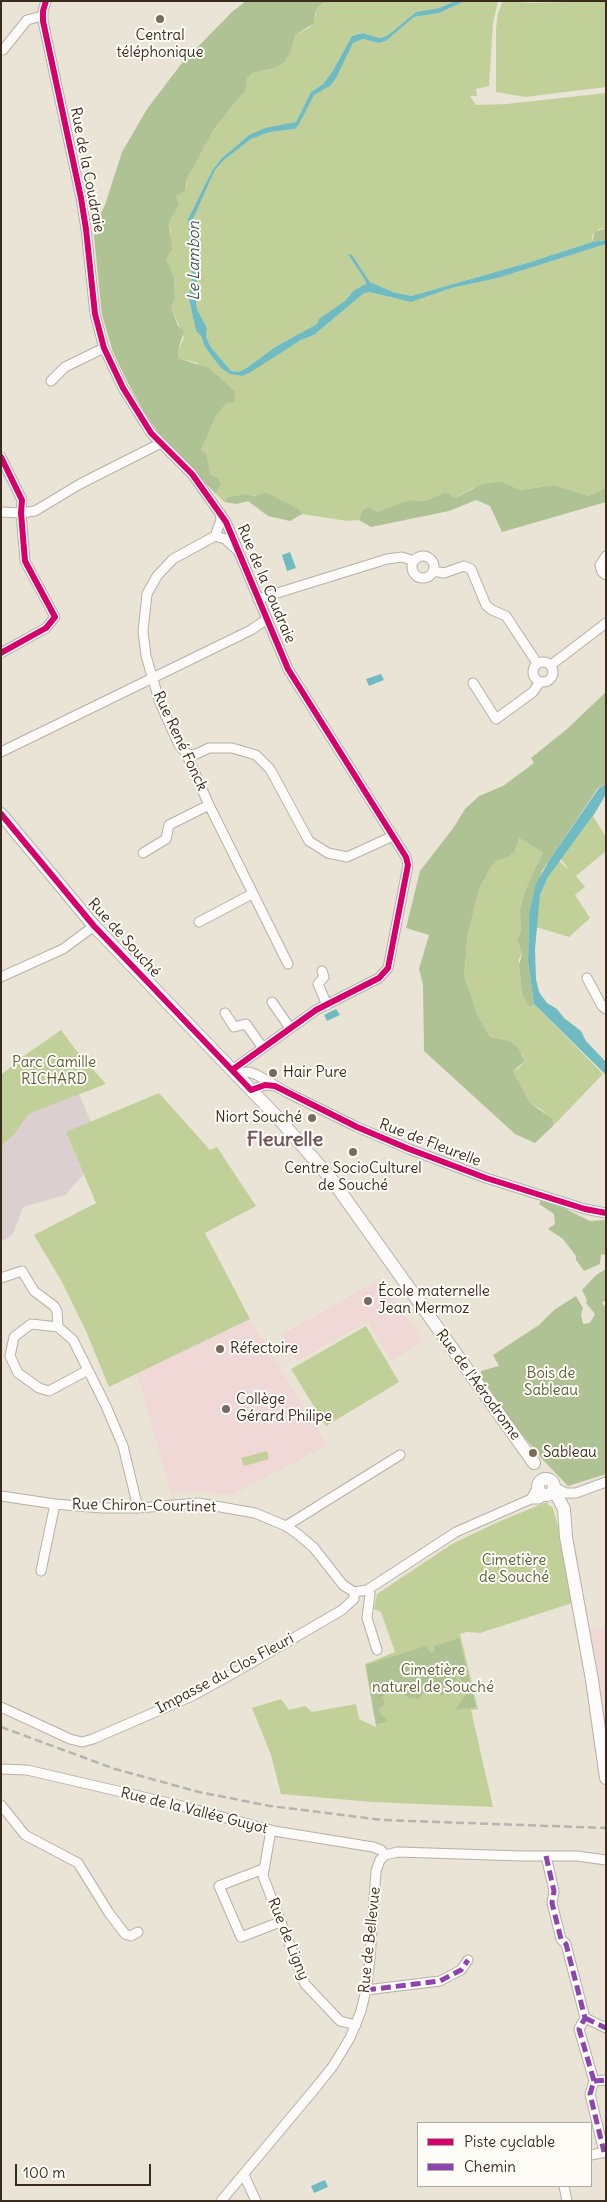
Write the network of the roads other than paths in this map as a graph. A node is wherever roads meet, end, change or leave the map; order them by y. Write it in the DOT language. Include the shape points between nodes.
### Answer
graph roads {
  1 [pos="46,1"];
  2 [pos="42,16"];
  3 [pos="3,50"];
  4 [pos="104,348"];
  5 [pos="51,381"];
  6 [pos="161,443"];
  7 [pos="1,457"];
  8 [pos="1,512"];
  9 [pos="220,513"];
  10 [pos="21,514"];
  11 [pos="215,536"];
  12 [pos="237,550"];
  13 [pos="606,556"];
  14 [pos="414,561"];
  15 [pos="433,571"];
  16 [pos="606,575"];
  17 [pos="258,599"];
  18 [pos="267,619"];
  19 [pos="606,623"];
  20 [pos="1,653"];
  21 [pos="538,663"];
  22 [pos="551,665"];
  23 [pos="152,678"];
  24 [pos="540,682"];
  25 [pos="473,683"];
  26 [pos="1,752"];
  27 [pos="186,753"];
  28 [pos="209,805"];
  29 [pos="1,814"];
  30 [pos="393,836"];
  31 [pos="143,853"];
  32 [pos="252,894"];
  33 [pos="199,922"];
  34 [pos="94,926"];
  35 [pos="288,964"];
  36 [pos="322,971"];
  37 [pos="1,978"];
  38 [pos="587,978"];
  39 [pos="272,1002"];
  40 [pos="327,1005"];
  41 [pos="606,1009"];
  42 [pos="225,1013"];
  43 [pos="290,1028"];
  44 [pos="263,1048"];
  45 [pos="234,1072"];
  46 [pos="275,1086"];
  47 [pos="251,1090"];
  48 [pos="606,1213"];
  49 [pos="1,1278"];
  50 [pos="58,1327"];
  51 [pos="88,1370"];
  52 [pos="400,1455"];
  53 [pos="606,1482"];
  54 [pos="547,1488"];
  55 [pos="1,1496"];
  56 [pos="55,1504"];
  57 [pos="138,1508"];
  58 [pos="286,1526"];
  59 [pos="41,1571"];
  60 [pos="367,1590"];
  61 [pos="354,1592"];
  62 [pos="376,1650"];
  63 [pos="1,1708"];
  64 [pos="1,1769"];
  65 [pos="606,1778"];
  66 [pos="1,1805"];
  67 [pos="271,1830"];
  68 [pos="385,1855"];
  69 [pos="546,1856"];
  70 [pos="606,1860"];
  71 [pos="263,1868"];
  72 [pos="280,1922"];
  73 [pos="138,1932"];
  74 [pos="468,1960"];
  75 [pos="366,1990"];
  76 [pos="585,2018"];
  77 [pos="356,2026"];
  78 [pos="606,2028"];
  79 [pos="606,2080"];
  80 [pos="594,2081"];
  81 [pos="605,2152"];
  82 [pos="592,2155"];
  83 [pos="244,2175"];
  84 [pos="564,2187"];
  85 [pos="221,2201"];
  86 [pos="256,2201"];
  87 [pos="567,2201"];
  1 -- 2 [label="street, Rue de la Coudraie"];
  2 -- 3 [label="street" via="27,20"];
  2 -- 4 [label="street, Rue de la Coudraie" via="81,198 95,314"];
  4 -- 5 [label="street" via="65,367"];
  4 -- 6 [label="street, Rue de la Coudraie" via="122,388"];
  6 -- 9 [label="street, Rue de la Coudraie" via="192,474"];
  6 -- 10 [label="street" via="80,484 42,508"];
  7 -- 10 [label="street" via="22,500"];
  8 -- 10 [label="street"];
  9 -- 11 [label="street, Rue de la Coudraie"];
  9 -- 12 [label="street, Rue de la Coudraie" via="233,535"];
  10 -- 20 [label="street" via="25,561 55,617 46,628"];
  11 -- 12 [label="street, Rue de la Coudraie" via="225,539"];
  11 -- 23 [label="street, Rue René Fonck" via="172,559 147,594 143,631"];
  12 -- 17 [label="street, Rue de la Coudraie"];
  13 -- 16 [label="street" via="600,565"];
  14 -- 15 [label="street" via="423,556 430,558 434,564"];
  14 -- 15 [label="street" via="413,571 420,577 429,576"];
  14 -- 17 [label="street" via="402,557 388,559"];
  15 -- 21 [label="street" via="444,573 464,566 471,569 486,605 506,616"];
  17 -- 18 [label="street, Rue de la Coudraie"];
  18 -- 23 [label="street"];
  18 -- 30 [label="street, Rue de la Coudraie" via="288,669"];
  19 -- 22 [label="street"];
  21 -- 22 [label="street" via="543,661"];
  21 -- 24 [label="street" via="533,671 534,678"];
  22 -- 24 [label="street" via="552,678"];
  23 -- 26 [label="street"];
  23 -- 27 [label="street, Rue René Fonck" via="179,745"];
  24 -- 25 [label="street" via="533,692 496,719"];
  27 -- 28 [label="street, Rue René Fonck"];
  27 -- 30 [label="street" via="194,755 209,748 232,748 256,755 270,769 309,841 328,854 347,856"];
  28 -- 31 [label="street" via="169,825 166,839"];
  28 -- 32 [label="street, Rue René Fonck"];
  29 -- 34 [label="street, Rue de Souché"];
  30 -- 40 [label="street, Rue de la Coudraie" via="408,865 388,968 379,978"];
  32 -- 33 [label="street"];
  32 -- 35 [label="street, Rue René Fonck"];
  34 -- 37 [label="street" via="63,949"];
  34 -- 45 [label="street, Rue de Souché"];
  36 -- 40 [label="street" via="324,977 318,984"];
  38 -- 41 [label="street"];
  39 -- 43 [label="street"];
  40 -- 43 [label="street, Rue de la Coudraie"];
  42 -- 44 [label="street" via="234,1027 246,1024"];
  43 -- 44 [label="street, Rue de la Coudraie"];
  44 -- 45 [label="street, Rue de la Coudraie"];
  45 -- 46 [label="street, Rue de Fleurelle" via="249,1072"];
  45 -- 47 [label="street, Rue de l'Aérodrome"];
  46 -- 47 [label="street" via="265,1085"];
  46 -- 48 [label="street, Rue de Fleurelle" via="409,1150 486,1178"];
  47 -- 54 [label="street, Rue de l'Aérodrome" via="332,1180 534,1463"];
  49 -- 50 [label="street" via="22,1271 34,1291 54,1306"];
  50 -- 51 [label="street" via="73,1340"];
  50 -- 51 [label="street" via="31,1324 14,1336 10,1356 18,1373 49,1391"];
  51 -- 57 [label="street" via="123,1446"];
  52 -- 58 [label="street"];
  53 -- 54 [label="street" via="576,1493"];
  54 -- 60 [label="street" via="531,1500 450,1535"];
  54 -- 65 [label="street, Rue de l'Aérodrome" via="557,1506 566,1537"];
  55 -- 56 [label="street, Rue Chiron-Courtinet"];
  56 -- 57 [label="street, Rue Chiron-Courtinet"];
  56 -- 59 [label="street"];
  57 -- 58 [label="street, Rue Chiron-Courtinet" via="212,1505 255,1513"];
  58 -- 61 [label="street, Rue Chiron-Courtinet" via="314,1548 343,1585"];
  60 -- 61 [label="street"];
  60 -- 62 [label="street" via="370,1594 367,1618"];
  61 -- 63 [label="street, Impasse du Clos Fleuri" via="354,1599 342,1610 232,1674 192,1696 93,1739 82,1742 70,1739"];
  64 -- 67 [label="street, Rue de la Vallée Guyot" via="27,1770"];
  66 -- 73 [label="street" via="26,1835 78,1863 125,1934 131,1936"];
  67 -- 68 [label="street, Rue de la Vallée Guyot" via="373,1846"];
  67 -- 71 [label="street, Rue de Ligny"];
  68 -- 69 [label="street" via="398,1852"];
  68 -- 75 [label="street, Rue de Bellevue" via="376,1871"];
  69 -- 70 [label="street"];
  69 -- 76 [label="street" via="554,1891 552,1903"];
  71 -- 72 [label="street, Rue de Ligny"];
  71 -- 72 [label="street" via="219,1886 241,1937"];
  72 -- 77 [label="street, Rue de Ligny" via="305,1984 340,2021"];
  74 -- 75 [label="street" via="461,1970 440,1981"];
  75 -- 77 [label="street, Rue de Bellevue"];
  76 -- 78 [label="street"];
  76 -- 80 [label="street" via="579,2029"];
  77 -- 83 [label="street, Rue de Bellevue" via="333,2066"];
  79 -- 80 [label="street"];
  80 -- 81 [label="street" via="590,2094"];
  81 -- 82 [label="street"];
  83 -- 85 [label="street, Rue de Bellevue"];
  83 -- 86 [label="street"];
  84 -- 87 [label="street"];
}
